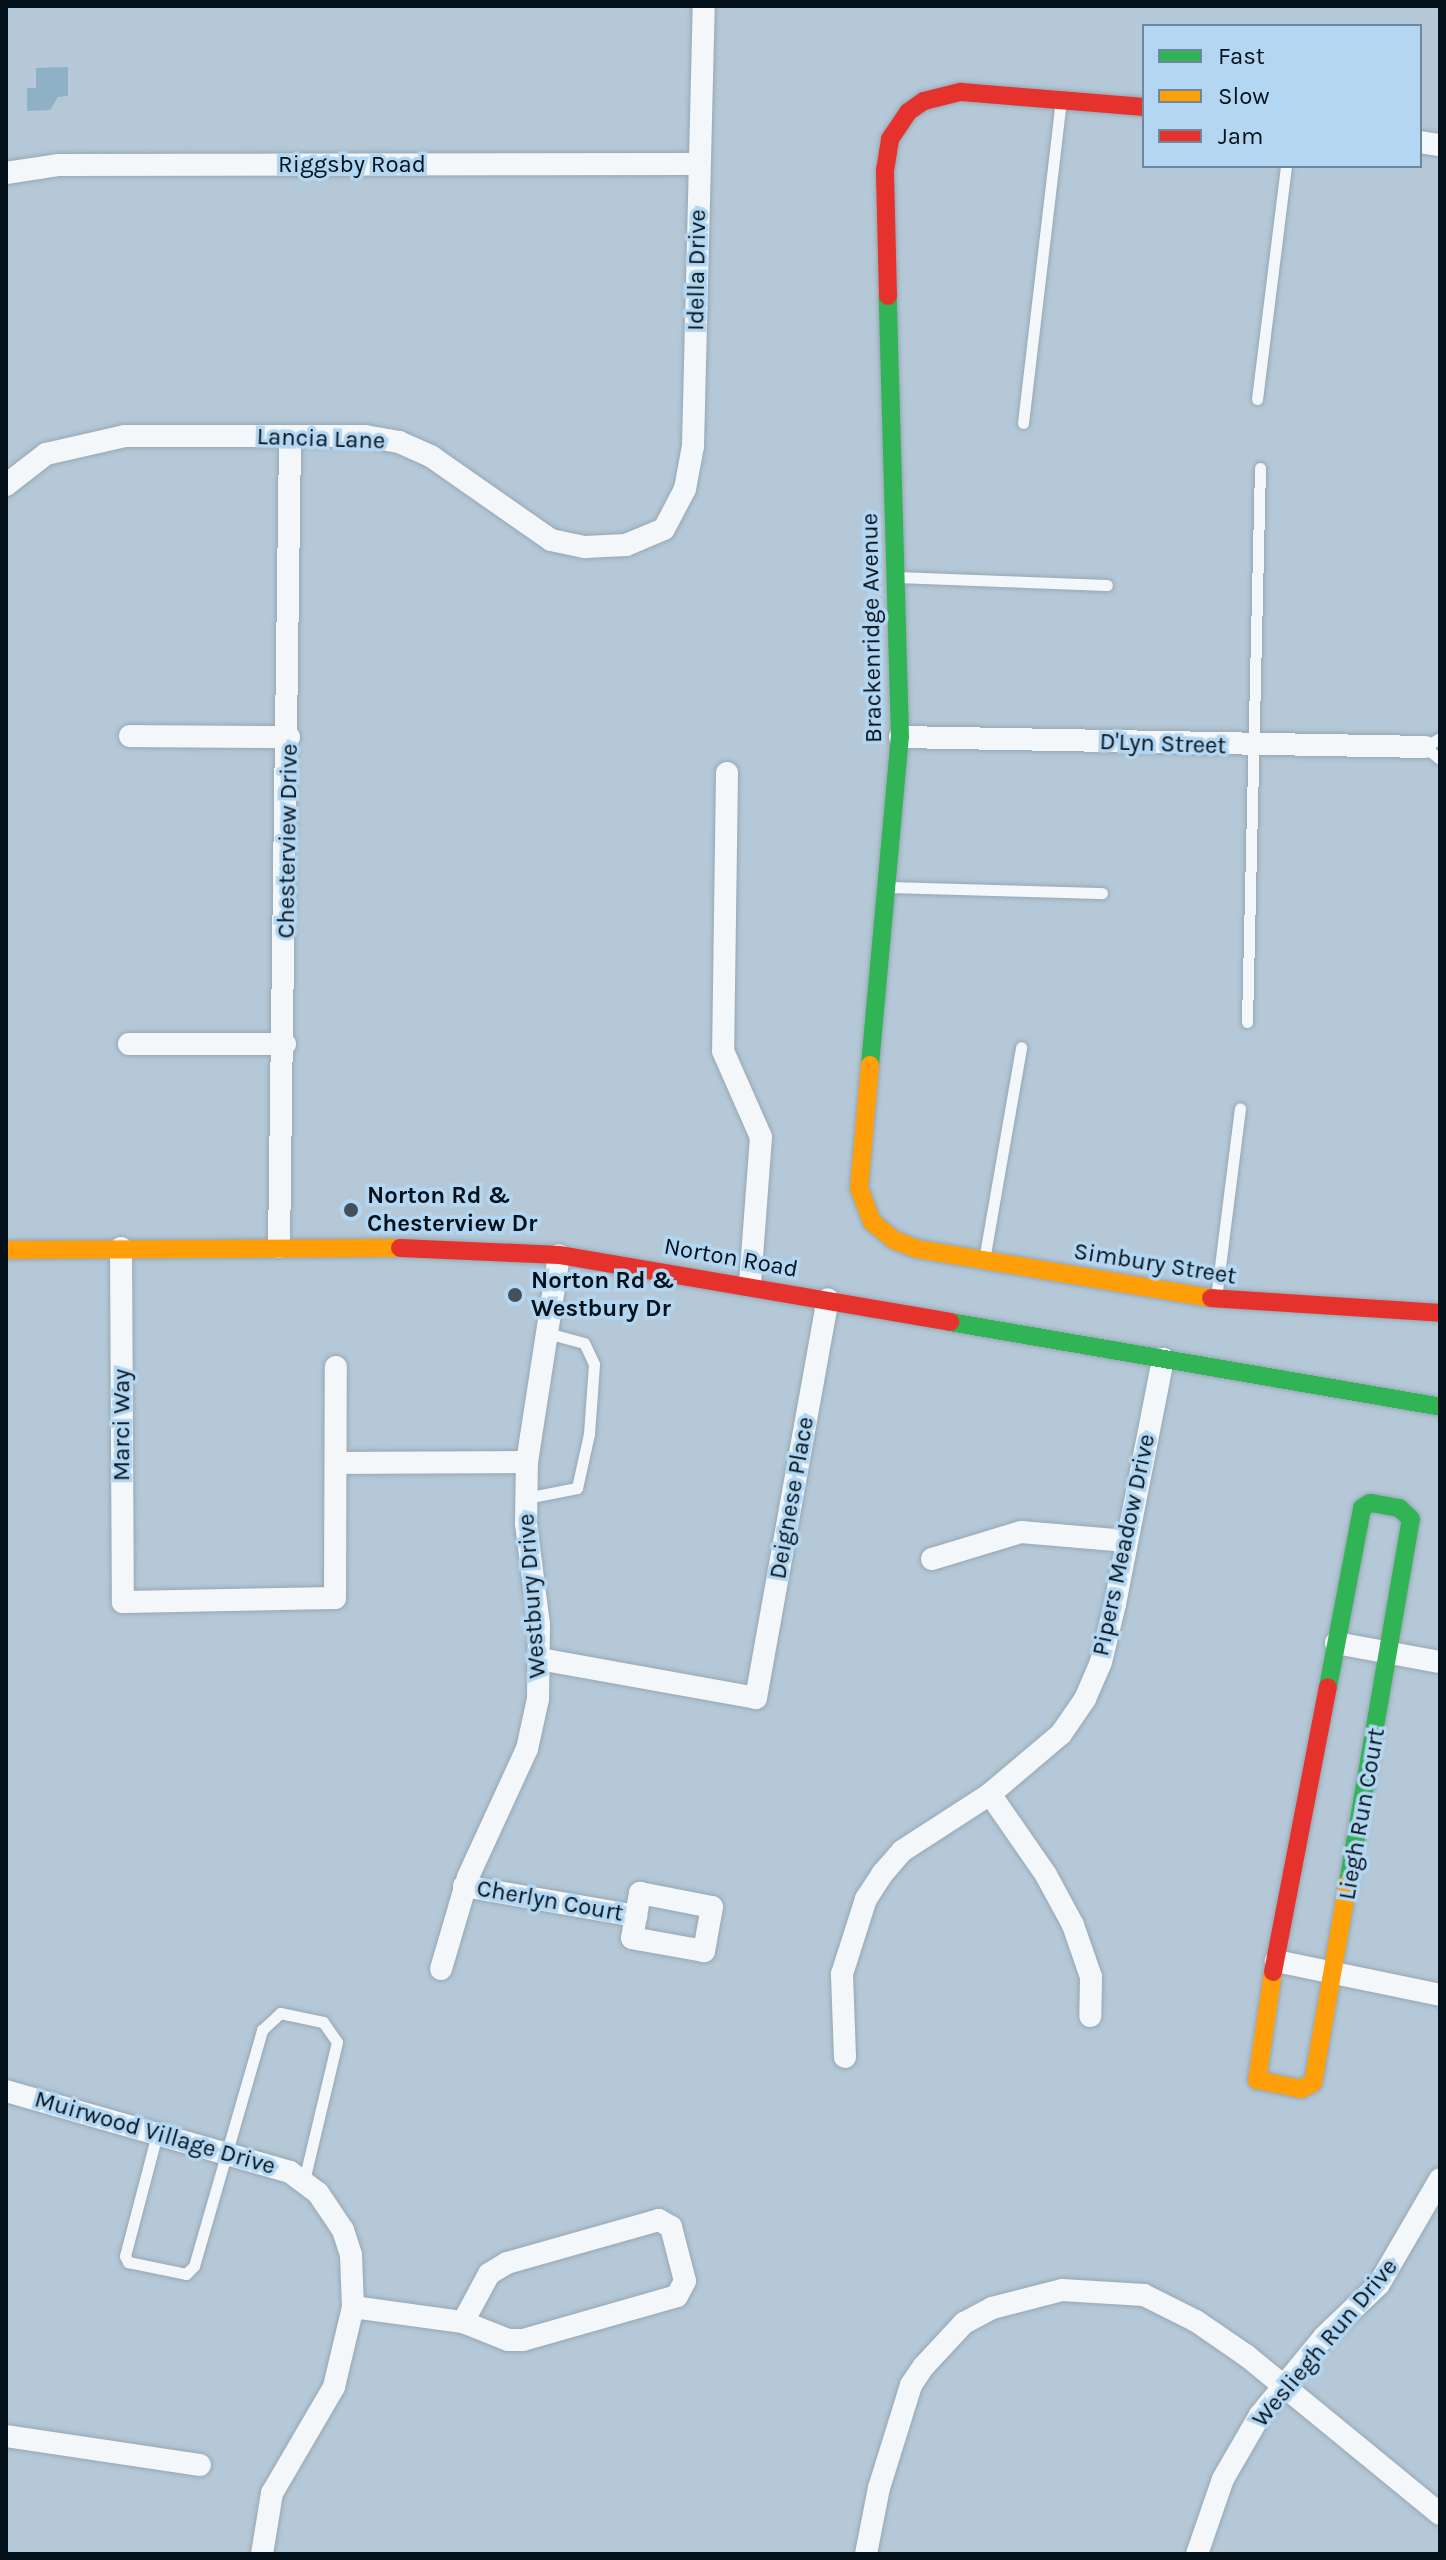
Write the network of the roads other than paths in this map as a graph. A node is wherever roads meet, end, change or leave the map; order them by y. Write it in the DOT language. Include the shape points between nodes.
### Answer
graph roads {
  1 [pos="704,6"];
  2 [pos="1061,100"];
  3 [pos="1142,107"];
  4 [pos="699,164"];
  5 [pos="1286,168"];
  6 [pos="6,173"];
  7 [pos="1257,399"];
  8 [pos="1023,423"];
  9 [pos="290,436"];
  10 [pos="1260,468"];
  11 [pos="6,485"];
  12 [pos="664,529"];
  13 [pos="896,577"];
  14 [pos="1107,585"];
  15 [pos="130,736"];
  16 [pos="289,737"];
  17 [pos="900,737"];
  18 [pos="1254,747"];
  19 [pos="1435,748"];
  20 [pos="727,773"];
  21 [pos="886,886"];
  22 [pos="1102,893"];
  23 [pos="1247,1022"];
  24 [pos="129,1044"];
  25 [pos="285,1044"];
  26 [pos="1021,1047"];
  27 [pos="1240,1109"];
  28 [pos="872,1222"];
  29 [pos="279,1247"];
  30 [pos="121,1248"];
  31 [pos="6,1250"];
  32 [pos="559,1255"];
  33 [pos="984,1260"];
  34 [pos="750,1284"];
  35 [pos="828,1299"];
  36 [pos="1216,1299"];
  37 [pos="1440,1313"];
  38 [pos="547,1333"];
  39 [pos="1163,1359"];
  40 [pos="336,1367"];
  41 [pos="1440,1407"];
  42 [pos="527,1462"];
  43 [pos="336,1463"];
  44 [pos="526,1498"];
  45 [pos="1127,1541"];
  46 [pos="932,1559"];
  47 [pos="1336,1643"];
  48 [pos="1391,1654"];
  49 [pos="540,1659"];
  50 [pos="1440,1662"];
  51 [pos="990,1794"];
  52 [pos="464,1886"];
  53 [pos="636,1916"];
  54 [pos="1276,1961"];
  55 [pos="441,1969"];
  56 [pos="1332,1974"];
  57 [pos="1440,1995"];
  58 [pos="1090,2016"];
  59 [pos="845,2057"];
  60 [pos="6,2091"];
  61 [pos="157,2134"];
  62 [pos="225,2154"];
  63 [pos="1440,2179"];
  64 [pos="304,2180"];
  65 [pos="353,2307"];
  66 [pos="463,2322"];
  67 [pos="1283,2387"];
  68 [pos="6,2436"];
  69 [pos="200,2465"];
  70 [pos="1440,2514"];
  71 [pos="262,2554"];
  72 [pos="866,2554"];
  73 [pos="1197,2554"];
  1 -- 4 [label="street, Idella Drive"];
  2 -- 3 [label="street, Brackenridge Avenue"];
  2 -- 8 [label="lane"];
  2 -- 13 [label="street, Brackenridge Avenue" via="961,92 924,101 898,126 887,154"];
  4 -- 6 [label="street, Riggsby Road" via="59,165"];
  4 -- 12 [label="street, Idella Drive" via="693,446 685,489"];
  5 -- 7 [label="lane"];
  9 -- 11 [label="street, Lancia Lane" via="125,436 80,442 46,454"];
  9 -- 12 [label="street, Lancia Lane" via="399,442 458,473 551,540 585,547 626,545"];
  9 -- 16 [label="street, Chesterview Drive"];
  10 -- 18 [label="lane"];
  13 -- 14 [label="lane"];
  13 -- 17 [label="street, Brackenridge Avenue"];
  15 -- 16 [label="street"];
  16 -- 25 [label="street, Chesterview Drive"];
  17 -- 18 [label="street, D'Lyn Street"];
  17 -- 21 [label="street, Brackenridge Avenue"];
  18 -- 19 [label="street, D'Lyn Street"];
  18 -- 23 [label="lane"];
  20 -- 34 [label="street" via="723,1051 761,1137"];
  21 -- 22 [label="lane"];
  21 -- 28 [label="street, Brackenridge Avenue" via="860,1151 859,1188"];
  24 -- 25 [label="street"];
  25 -- 29 [label="street, Chesterview Drive"];
  26 -- 33 [label="lane"];
  27 -- 36 [label="lane"];
  28 -- 33 [label="street, Simbury Street" via="894,1240 918,1249"];
  29 -- 30 [label="street, Norton Road"];
  29 -- 32 [label="street, Norton Road"];
  30 -- 31 [label="street, Norton Road"];
  30 -- 43 [label="street, Marci Way" via="123,1602 335,1598"];
  32 -- 34 [label="street, Norton Road"];
  32 -- 38 [label="street, Westbury Drive"];
  33 -- 36 [label="street, Simbury Street"];
  34 -- 35 [label="street, Norton Road"];
  35 -- 39 [label="street, Norton Road"];
  35 -- 49 [label="street, Deignese Place" via="756,1698"];
  36 -- 37 [label="street, Simbury Street"];
  38 -- 42 [label="street, Westbury Drive"];
  38 -- 44 [label="lane" via="584,1343 594,1364 589,1434 577,1488"];
  39 -- 41 [label="street, Norton Road"];
  39 -- 45 [label="street, Pipers Meadow Drive"];
  40 -- 43 [label="street"];
  42 -- 43 [label="street"];
  42 -- 44 [label="street, Westbury Drive"];
  44 -- 49 [label="street, Westbury Drive"];
  45 -- 46 [label="street" via="1021,1532"];
  45 -- 51 [label="street, Pipers Meadow Drive" via="1101,1662 1085,1699 1061,1734"];
  47 -- 48 [label="street"];
  47 -- 48 [label="street, Liegh Run Court" via="1362,1508 1370,1503 1399,1508 1411,1519"];
  47 -- 54 [label="street, Liegh Run Court"];
  48 -- 50 [label="street"];
  48 -- 56 [label="street, Liegh Run Court"];
  49 -- 52 [label="street, Westbury Drive" via="527,1749"];
  51 -- 58 [label="street" via="1073,1925 1091,1977"];
  51 -- 59 [label="street, Pipers Meadow Drive" via="902,1851 866,1899 842,1974"];
  52 -- 53 [label="street, Cherlyn Court"];
  52 -- 55 [label="street, Westbury Drive"];
  54 -- 56 [label="street"];
  54 -- 56 [label="street, Liegh Run Court" via="1257,2080 1301,2089 1313,2083"];
  56 -- 57 [label="street"];
  60 -- 61 [label="street, Muirwood Village Drive"];
  61 -- 62 [label="street, Muirwood Village Drive"];
  61 -- 62 [label="lane" via="125,2248 128,2262 181,2275 191,2271"];
  62 -- 64 [label="street, Muirwood Village Drive"];
  62 -- 64 [label="lane" via="262,2030 280,2013 323,2022 337,2042"];
  63 -- 67 [label="street, Wesliegh Run Drive" via="1379,2284"];
  64 -- 65 [label="street, Muirwood Village Drive" via="343,2230 351,2255"];
  65 -- 66 [label="street"];
  65 -- 71 [label="street, Muirwood Village Drive" via="334,2387 272,2493"];
  66 -- 66 [label="street" via="508,2340 523,2340 677,2296 685,2281 671,2227 659,2220 507,2263 489,2274"];
  67 -- 70 [label="street"];
  67 -- 72 [label="street" via="1196,2321 1144,2295 1062,2290 992,2308 943,2343 911,2385 879,2488"];
  67 -- 73 [label="street, Wesliegh Run Drive" via="1223,2479"];
  68 -- 69 [label="street"];
}
